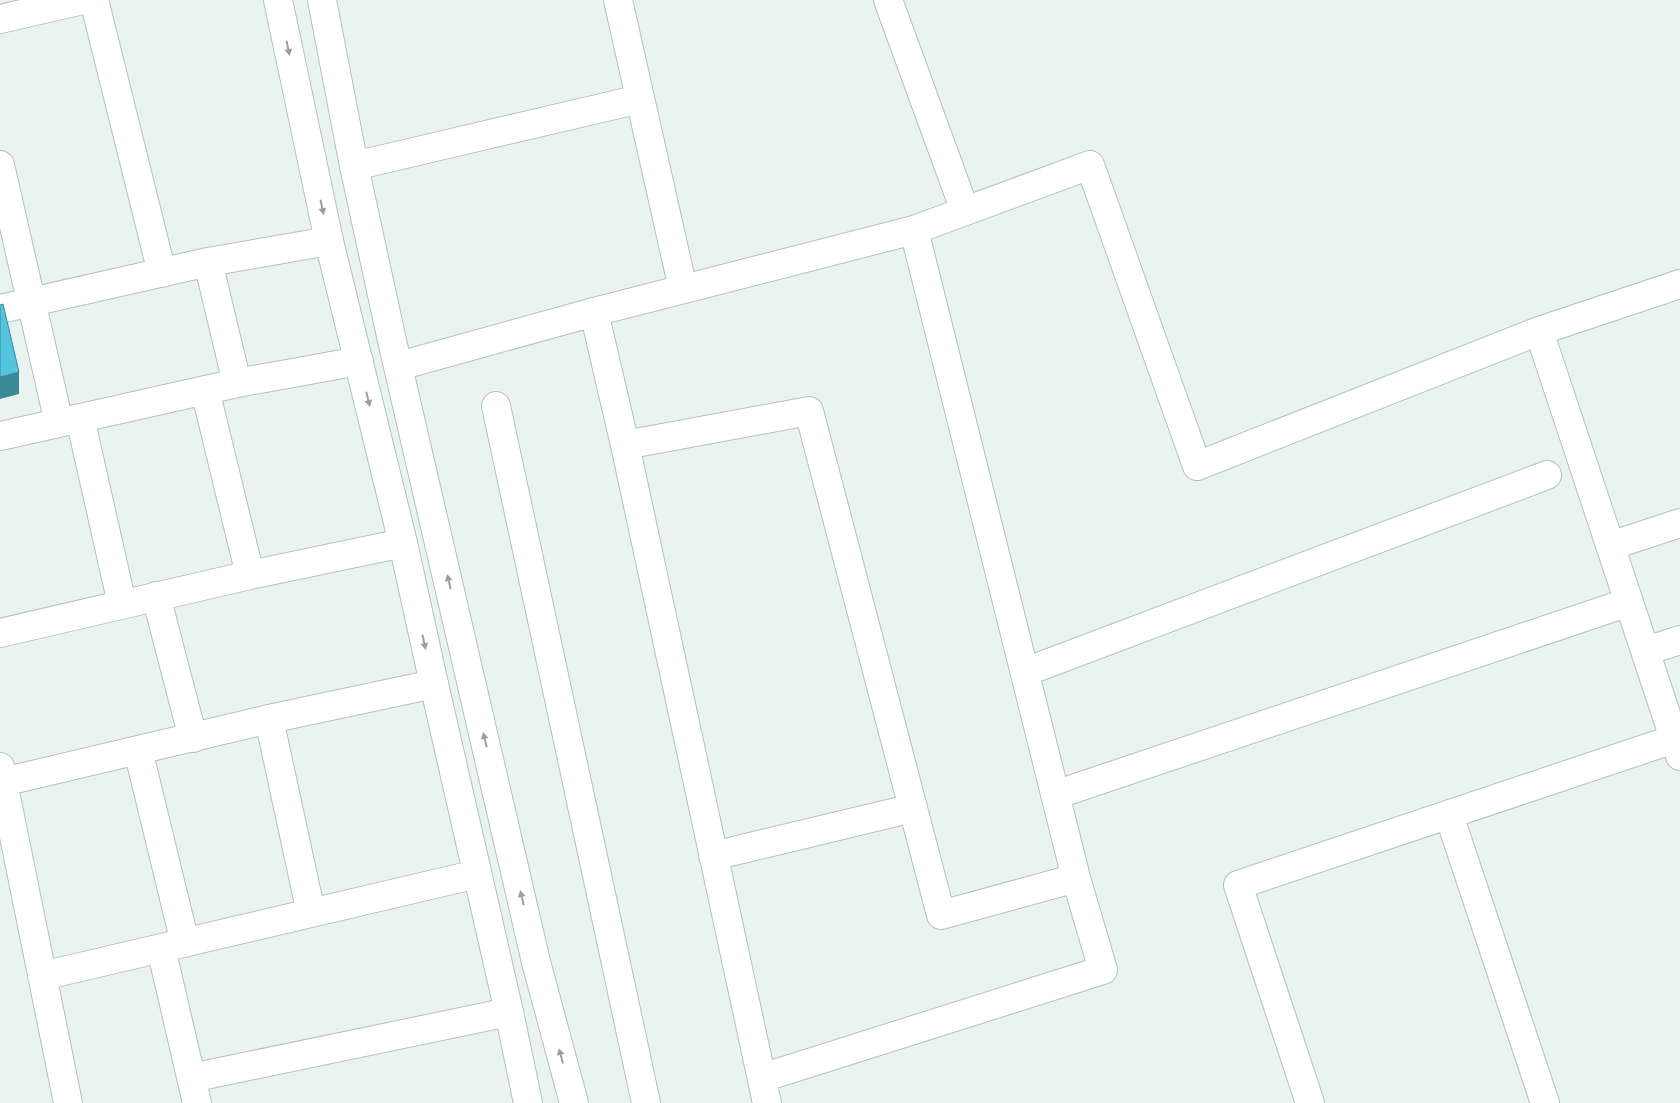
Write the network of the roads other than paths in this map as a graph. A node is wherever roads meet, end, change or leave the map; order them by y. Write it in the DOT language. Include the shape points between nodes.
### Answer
graph roads {
  1 [pos="83,0"];
  2 [pos="94,0"];
  3 [pos="278,0"];
  4 [pos="322,0"];
  5 [pos="618,0"];
  6 [pos="888,0"];
  7 [pos="0,19"];
  8 [pos="640,98"];
  9 [pos="0,164"];
  10 [pos="354,166"];
  11 [pos="964,211"];
  12 [pos="914,230"];
  13 [pos="329,240"];
  14 [pos="208,262"];
  15 [pos="162,272"];
  16 [pos="1680,284"];
  17 [pos="683,289"];
  18 [pos="31,302"];
  19 [pos="0,309"];
  20 [pos="594,312"];
  21 [pos="1539,331"];
  22 [pos="359,361"];
  23 [pos="399,366"];
  24 [pos="236,383"];
  25 [pos="205,390"];
  26 [pos="496,406"];
  27 [pos="69,420"];
  28 [pos="0,436"];
  29 [pos="625,445"];
  30 [pos="1546,475"];
  31 [pos="1680,523"];
  32 [pos="403,543"];
  33 [pos="1610,546"];
  34 [pos="250,575"];
  35 [pos="156,596"];
  36 [pos="1629,602"];
  37 [pos="122,604"];
  38 [pos="0,633"];
  39 [pos="1680,640"];
  40 [pos="1646,652"];
  41 [pos="1025,672"];
  42 [pos="434,684"];
  43 [pos="269,720"];
  44 [pos="192,738"];
  45 [pos="1677,748"];
  46 [pos="138,750"];
  47 [pos="2,774"];
  48 [pos="1055,795"];
  49 [pos="913,808"];
  50 [pos="1449,815"];
  51 [pos="714,856"];
  52 [pos="477,874"];
  53 [pos="1076,878"];
  54 [pos="311,913"];
  55 [pos="173,945"];
  56 [pos="536,962"];
  57 [pos="499,969"];
  58 [pos="42,976"];
  59 [pos="509,1012"];
  60 [pos="764,1090"];
  61 [pos="194,1091"];
  62 [pos="68,1103"];
  63 [pos="528,1103"];
  64 [pos="574,1103"];
  65 [pos="646,1103"];
  66 [pos="1310,1103"];
  67 [pos="1545,1103"];
  1 -- 7 [label="street"];
  2 -- 15 [label="street"];
  3 -- 13 [label="street, one-way"];
  4 -- 10 [label="street"];
  5 -- 8 [label="street"];
  6 -- 11 [label="street"];
  8 -- 10 [label="street"];
  8 -- 17 [label="street"];
  9 -- 18 [label="street"];
  10 -- 23 [label="street"];
  11 -- 12 [label="street"];
  11 -- 21 [label="street" via="1090,165 1197,466"];
  12 -- 17 [label="street"];
  12 -- 41 [label="street"];
  13 -- 14 [label="street"];
  13 -- 22 [label="street"];
  14 -- 15 [label="street"];
  14 -- 24 [label="street"];
  15 -- 18 [label="street"];
  16 -- 21 [label="street"];
  17 -- 20 [label="street"];
  18 -- 19 [label="street"];
  18 -- 27 [label="street"];
  20 -- 23 [label="street"];
  20 -- 29 [label="street"];
  21 -- 33 [label="street"];
  22 -- 24 [label="street"];
  22 -- 32 [label="street, one-way"];
  56 -- 23 [label="street, one-way"];
  24 -- 25 [label="street"];
  25 -- 27 [label="street"];
  25 -- 34 [label="street"];
  26 -- 65 [label="street"];
  27 -- 28 [label="street"];
  27 -- 37 [label="street"];
  29 -- 49 [label="street" via="809,411"];
  29 -- 51 [label="street"];
  30 -- 41 [label="street"];
  31 -- 33 [label="street"];
  32 -- 34 [label="street"];
  32 -- 42 [label="street, one-way"];
  33 -- 36 [label="street"];
  34 -- 35 [label="street"];
  35 -- 37 [label="street"];
  35 -- 44 [label="street"];
  36 -- 40 [label="street"];
  36 -- 48 [label="street"];
  37 -- 38 [label="street"];
  39 -- 40 [label="street"];
  40 -- 45 [label="street"];
  41 -- 48 [label="street"];
  42 -- 43 [label="street"];
  42 -- 52 [label="street"];
  43 -- 44 [label="street"];
  43 -- 54 [label="street"];
  44 -- 46 [label="street"];
  45 -- 50 [label="street"];
  46 -- 47 [label="street"];
  46 -- 55 [label="street"];
  47 -- 58 [label="street"];
  48 -- 53 [label="street"];
  49 -- 51 [label="street"];
  49 -- 53 [label="street" via="942,915"];
  50 -- 66 [label="street" via="1238,885"];
  50 -- 67 [label="street"];
  51 -- 60 [label="street"];
  52 -- 54 [label="street"];
  52 -- 57 [label="street"];
  53 -- 60 [label="street" via="1103,970"];
  54 -- 55 [label="street"];
  55 -- 58 [label="street"];
  55 -- 61 [label="street"];
  56 -- 57 [label="street"];
  64 -- 56 [label="street, one-way"];
  57 -- 59 [label="street"];
  58 -- 62 [label="street"];
  59 -- 61 [label="street"];
  59 -- 63 [label="street"];
}
